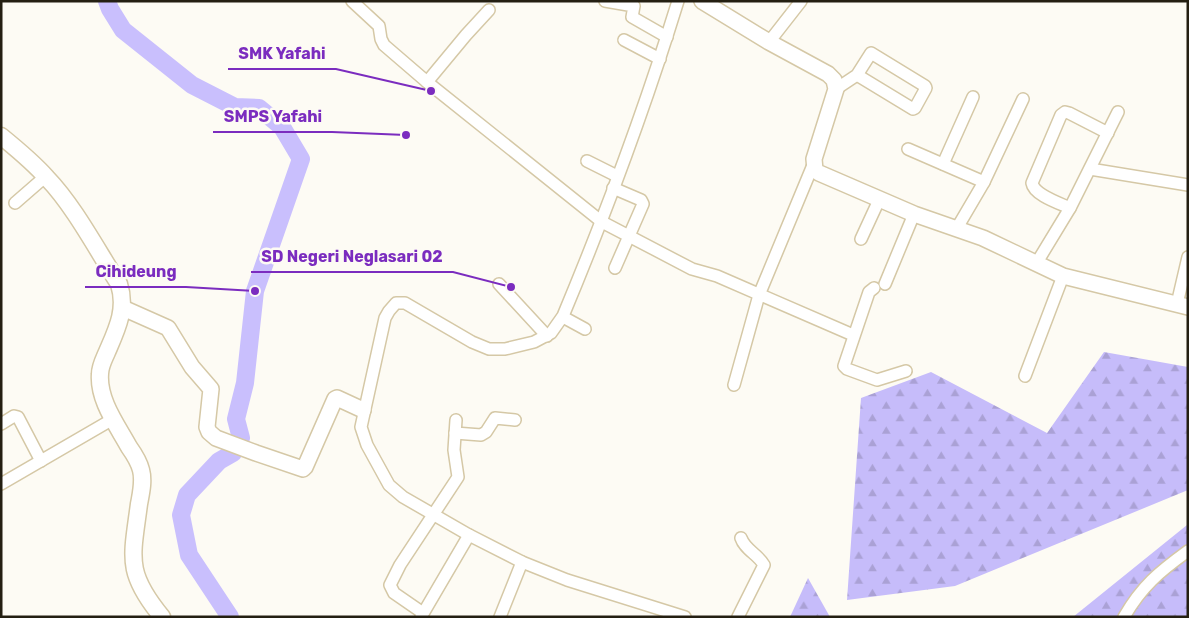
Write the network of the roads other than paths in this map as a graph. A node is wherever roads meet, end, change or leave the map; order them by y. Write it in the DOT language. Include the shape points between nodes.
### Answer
graph roads {
  1 [pos="352,1"];
  2 [pos="605,1"];
  3 [pos="678,1"];
  4 [pos="702,1"];
  5 [pos="801,1"];
  6 [pos="489,10"];
  7 [pos="667,37"];
  8 [pos="624,40"];
  9 [pos="769,42"];
  10 [pos="660,60"];
  11 [pos="857,75"];
  12 [pos="427,82"];
  13 [pos="836,89"];
  14 [pos="973,97"];
  15 [pos="1023,99"];
  16 [pos="1118,112"];
  17 [pos="1108,133"];
  18 [pos="1,136"];
  19 [pos="908,149"];
  20 [pos="587,162"];
  21 [pos="943,164"];
  22 [pos="814,165"];
  23 [pos="1090,169"];
  24 [pos="46,176"];
  25 [pos="615,182"];
  26 [pos="984,182"];
  27 [pos="1188,185"];
  28 [pos="879,200"];
  29 [pos="15,203"];
  30 [pos="1070,208"];
  31 [pos="914,214"];
  32 [pos="602,222"];
  33 [pos="957,228"];
  34 [pos="627,237"];
  35 [pos="861,238"];
  36 [pos="1188,257"];
  37 [pos="1036,264"];
  38 [pos="615,268"];
  39 [pos="1063,276"];
  40 [pos="499,284"];
  41 [pos="759,295"];
  42 [pos="1182,306"];
  43 [pos="123,308"];
  44 [pos="563,317"];
  45 [pos="585,329"];
  46 [pos="853,335"];
  47 [pos="547,336"];
  48 [pos="906,371"];
  49 [pos="1025,376"];
  50 [pos="734,385"];
  51 [pos="363,410"];
  52 [pos="113,419"];
  53 [pos="456,420"];
  54 [pos="515,420"];
  55 [pos="1,424"];
  56 [pos="455,433"];
  57 [pos="41,461"];
  58 [pos="1,484"];
  59 [pos="433,514"];
  60 [pos="469,535"];
  61 [pos="741,538"];
  62 [pos="1188,551"];
  63 [pos="522,562"];
  64 [pos="422,615"];
  65 [pos="162,617"];
  66 [pos="500,617"];
  67 [pos="685,617"];
  68 [pos="738,617"];
  69 [pos="1124,617"];
  1 -- 12 [label="street" via="379,26 384,45"];
  2 -- 7 [label="street" via="634,6 632,17"];
  3 -- 7 [label="street"];
  4 -- 9 [label="street"];
  5 -- 9 [label="street"];
  6 -- 12 [label="street"];
  7 -- 10 [label="street"];
  8 -- 10 [label="street"];
  9 -- 13 [label="street" via="828,74"];
  10 -- 25 [label="street"];
  11 -- 11 [label="street" via="913,109 926,88 871,52"];
  11 -- 13 [label="street"];
  12 -- 32 [label="street"];
  13 -- 22 [label="street"];
  14 -- 21 [label="street"];
  15 -- 26 [label="street"];
  16 -- 17 [label="street"];
  17 -- 23 [label="street"];
  17 -- 30 [label="street" via="1069,113 1061,115 1032,186 1036,192"];
  18 -- 24 [label="main road"];
  19 -- 21 [label="street"];
  20 -- 25 [label="street"];
  21 -- 26 [label="street"];
  22 -- 28 [label="street" via="815,170 824,176"];
  22 -- 41 [label="street"];
  23 -- 27 [label="street"];
  23 -- 30 [label="street"];
  24 -- 29 [label="street"];
  24 -- 43 [label="main road" via="119,284"];
  25 -- 32 [label="street"];
  25 -- 34 [label="street" via="643,202"];
  26 -- 33 [label="street"];
  28 -- 31 [label="street"];
  28 -- 35 [label="street"];
  30 -- 37 [label="street"];
  31 -- 33 [label="street"];
  31 -- 46 [label="street" via="880,286 869,292"];
  32 -- 34 [label="street"];
  32 -- 44 [label="street"];
  33 -- 37 [label="street"];
  34 -- 38 [label="street"];
  34 -- 41 [label="street" via="692,269 713,274"];
  36 -- 42 [label="street"];
  37 -- 39 [label="street"];
  39 -- 42 [label="street"];
  39 -- 49 [label="street"];
  40 -- 47 [label="street"];
  41 -- 46 [label="street"];
  41 -- 50 [label="street"];
  43 -- 51 [label="street" via="162,324 171,332 192,367 211,388 207,427 216,438 303,469 337,398"];
  43 -- 52 [label="main road" via="100,372 103,396"];
  44 -- 45 [label="street"];
  44 -- 47 [label="street"];
  46 -- 48 [label="street" via="845,368 877,380"];
  47 -- 51 [label="street" via="525,345 489,349 405,303 396,303 385,318"];
  51 -- 59 [label="street" via="363,436 389,486"];
  52 -- 57 [label="street"];
  52 -- 65 [label="main road" via="139,463 142,476 133,548 137,579"];
  53 -- 56 [label="street"];
  54 -- 56 [label="street" via="496,418 481,435"];
  55 -- 57 [label="street" via="18,417"];
  56 -- 59 [label="street" via="458,477"];
  57 -- 58 [label="street"];
  59 -- 60 [label="street"];
  59 -- 64 [label="street" via="390,585 394,593"];
  60 -- 63 [label="street"];
  60 -- 64 [label="street"];
  61 -- 68 [label="street" via="764,565"];
  62 -- 69 [label="street" via="1158,573 1135,597"];
  63 -- 66 [label="street"];
  63 -- 67 [label="street" via="567,580"];
}
